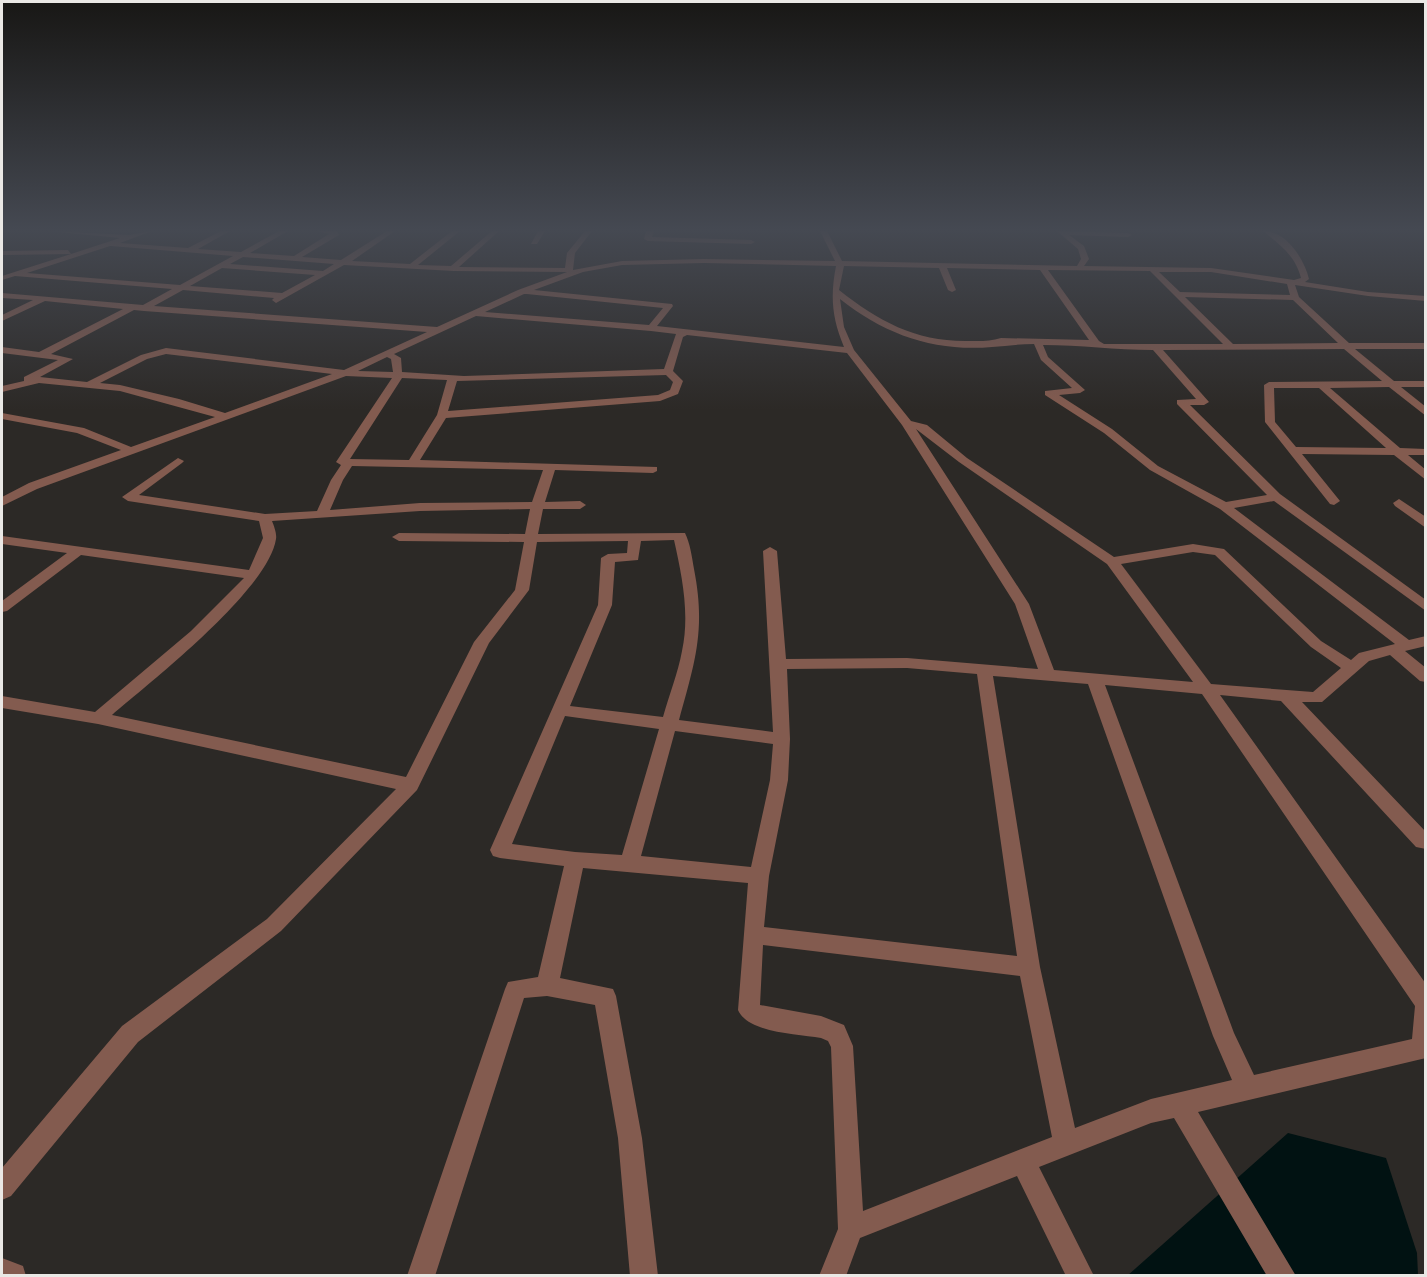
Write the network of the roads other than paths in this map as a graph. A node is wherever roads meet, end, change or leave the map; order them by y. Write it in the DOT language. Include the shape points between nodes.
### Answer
graph roads {
  1 [pos="176,291"];
  2 [pos="229,291"];
  3 [pos="292,291"];
  4 [pos="525,291"];
  5 [pos="835,291"];
  6 [pos="1059,291"];
  7 [pos="1175,291"];
  8 [pos="1293,291"];
  9 [pos="1348,291"];
  10 [pos="521,292"];
  11 [pos="1179,294"];
  12 [pos="2,295"];
  13 [pos="282,296"];
  14 [pos="44,298"];
  15 [pos="1295,298"];
  16 [pos="1425,299"];
  17 [pos="132,307"];
  18 [pos="144,308"];
  19 [pos="475,313"];
  20 [pos="250,315"];
  21 [pos="2,318"];
  22 [pos="651,328"];
  23 [pos="438,330"];
  24 [pos="684,333"];
  25 [pos="1038,342"];
  26 [pos="1096,343"];
  27 [pos="1425,345"];
  28 [pos="1346,346"];
  29 [pos="1232,348"];
  30 [pos="1157,349"];
  31 [pos="850,351"];
  32 [pos="4,353"];
  33 [pos="387,354"];
  34 [pos="39,356"];
  35 [pos="668,372"];
  36 [pos="345,373"];
  37 [pos="398,376"];
  38 [pos="453,377"];
  39 [pos="1322,383"];
  40 [pos="1392,384"];
  41 [pos="1425,384"];
  42 [pos="88,385"];
  43 [pos="5,389"];
  44 [pos="1425,413"];
  45 [pos="442,415"];
  46 [pos="2,416"];
  47 [pos="227,417"];
  48 [pos="907,424"];
  49 [pos="1293,450"];
  50 [pos="132,451"];
  51 [pos="1396,452"];
  52 [pos="1425,452"];
  53 [pos="178,461"];
  54 [pos="342,462"];
  55 [pos="413,463"];
  56 [pos="550,467"];
  57 [pos="653,469"];
  58 [pos="1425,477"];
  59 [pos="1276,497"];
  60 [pos="1334,501"];
  61 [pos="2,502"];
  62 [pos="1399,503"];
  63 [pos="580,505"];
  64 [pos="537,506"];
  65 [pos="1224,506"];
  66 [pos="323,512"];
  67 [pos="265,518"];
  68 [pos="1425,524"];
  69 [pos="399,537"];
  70 [pos="635,537"];
  71 [pos="532,539"];
  72 [pos="8,541"];
  73 [pos="2,550"];
  74 [pos="78,551"];
  75 [pos="770,551"];
  76 [pos="1112,561"];
  77 [pos="254,575"];
  78 [pos="1425,607"];
  79 [pos="2,608"];
  80 [pos="1425,641"];
  81 [pos="1400,648"];
  82 [pos="779,664"];
  83 [pos="1352,668"];
  84 [pos="984,670"];
  85 [pos="1048,676"];
  86 [pos="1425,677"];
  87 [pos="1095,680"];
  88 [pos="1207,689"];
  89 [pos="1286,696"];
  90 [pos="2,702"];
  91 [pos="560,710"];
  92 [pos="98,718"];
  93 [pos="668,724"];
  94 [pos="782,739"];
  95 [pos="411,785"];
  96 [pos="1423,842"];
  97 [pos="575,860"];
  98 [pos="629,863"];
  99 [pos="759,876"];
  100 [pos="753,935"];
  101 [pos="1029,967"];
  102 [pos="547,986"];
  103 [pos="1425,1002"];
  104 [pos="1424,1049"];
  105 [pos="1247,1088"];
  106 [pos="1179,1104"];
  107 [pos="1066,1143"];
  108 [pos="1022,1160"];
  109 [pos="2,1187"];
  110 [pos="851,1229"];
  111 [pos="2,1272"];
  112 [pos="13,1275"];
  113 [pos="421,1275"];
  114 [pos="644,1275"];
  115 [pos="832,1275"];
  116 [pos="1081,1275"];
  117 [pos="1283,1275"];
  1 -- 18 [label="street"];
  2 -- 13 [label="street"];
  3 -- 13 [label="street"];
  4 -- 10 [label="street"];
  5 -- 25 [label="street" via="860,312 929,342"];
  5 -- 31 [label="street" via="840,327"];
  6 -- 26 [label="street"];
  7 -- 11 [label="street"];
  8 -- 15 [label="street"];
  9 -- 16 [label="street"];
  10 -- 19 [label="street"];
  10 -- 22 [label="street" via="669,306"];
  11 -- 15 [label="street"];
  11 -- 29 [label="street"];
  12 -- 14 [label="street"];
  13 -- 20 [label="street"];
  14 -- 17 [label="street"];
  14 -- 21 [label="street"];
  15 -- 28 [label="street"];
  17 -- 18 [label="street"];
  17 -- 34 [label="street"];
  18 -- 20 [label="street"];
  19 -- 22 [label="street"];
  19 -- 23 [label="street"];
  20 -- 23 [label="street"];
  22 -- 24 [label="street"];
  23 -- 33 [label="street"];
  24 -- 31 [label="street"];
  24 -- 35 [label="street" via="679,336"];
  25 -- 26 [label="street"];
  25 -- 65 [label="street" via="1044,358 1080,390 1049,393 1108,431 1154,468"];
  26 -- 30 [label="street" via="1102,347"];
  27 -- 28 [label="street"];
  28 -- 29 [label="street"];
  28 -- 40 [label="street"];
  29 -- 30 [label="street"];
  30 -- 59 [label="street" via="1203,402 1180,402"];
  31 -- 48 [label="street"];
  32 -- 34 [label="street"];
  33 -- 36 [label="street"];
  33 -- 37 [label="street" via="396,358"];
  34 -- 43 [label="street" via="68,359"];
  35 -- 38 [label="street"];
  35 -- 45 [label="street" via="678,381 677,387 669,396 660,398"];
  36 -- 37 [label="street"];
  36 -- 42 [label="street" via="166,351 144,357"];
  36 -- 47 [label="street"];
  37 -- 38 [label="street"];
  37 -- 54 [label="street"];
  38 -- 45 [label="street"];
  39 -- 40 [label="street"];
  39 -- 49 [label="street" via="1269,385 1270,422"];
  39 -- 51 [label="street"];
  40 -- 41 [label="street"];
  40 -- 44 [label="street"];
  42 -- 43 [label="street" via="39,380"];
  42 -- 47 [label="street" via="120,388"];
  45 -- 55 [label="street"];
  46 -- 50 [label="street" via="80,430"];
  47 -- 50 [label="street"];
  48 -- 76 [label="street" via="923,427 963,460"];
  48 -- 85 [label="street" via="1022,604"];
  49 -- 51 [label="street"];
  49 -- 60 [label="street"];
  50 -- 61 [label="street" via="33,486"];
  51 -- 52 [label="street"];
  51 -- 58 [label="street"];
  53 -- 67 [label="street" via="128,497"];
  55 -- 56 [label="street"];
  55 -- 66 [label="street" via="349,462"];
  56 -- 57 [label="street"];
  56 -- 64 [label="street"];
  59 -- 65 [label="street"];
  59 -- 78 [label="street"];
  62 -- 68 [label="street"];
  63 -- 64 [label="street"];
  64 -- 66 [label="street"];
  64 -- 71 [label="street"];
  65 -- 81 [label="street"];
  66 -- 67 [label="street"];
  67 -- 77 [label="street" via="270,538"];
  69 -- 71 [label="street"];
  70 -- 71 [label="street"];
  70 -- 91 [label="street" via="633,557 608,558 605,605"];
  70 -- 93 [label="street" via="680,536 692,587 690,651"];
  71 -- 95 [label="street" via="522,590 482,642"];
  72 -- 73 [label="street"];
  72 -- 74 [label="street"];
  74 -- 77 [label="street"];
  74 -- 79 [label="street"];
  75 -- 82 [label="street"];
  76 -- 83 [label="street" via="1193,548 1219,552 1316,644"];
  76 -- 88 [label="street"];
  77 -- 92 [label="street" via="196,634"];
  80 -- 81 [label="street"];
  81 -- 83 [label="street" via="1364,657"];
  81 -- 86 [label="street"];
  82 -- 84 [label="street" via="907,663"];
  82 -- 94 [label="street"];
  83 -- 89 [label="street" via="1316,698"];
  84 -- 85 [label="street"];
  84 -- 101 [label="street"];
  85 -- 87 [label="street"];
  87 -- 88 [label="street"];
  87 -- 105 [label="street" via="1224,1036"];
  88 -- 89 [label="street"];
  88 -- 103 [label="street"];
  89 -- 96 [label="street"];
  90 -- 92 [label="street"];
  91 -- 93 [label="street"];
  91 -- 97 [label="street" via="500,850"];
  92 -- 95 [label="street"];
  93 -- 94 [label="street"];
  93 -- 98 [label="street"];
  94 -- 99 [label="street" via="779,780"];
  95 -- 109 [label="street" via="274,925 130,1034"];
  97 -- 98 [label="street"];
  97 -- 102 [label="street"];
  98 -- 99 [label="street"];
  99 -- 100 [label="street"];
  100 -- 101 [label="street"];
  100 -- 110 [label="street" via="749,1010 756,1016 821,1027 836,1033 842,1046"];
  101 -- 107 [label="street"];
  102 -- 113 [label="street" via="516,989"];
  102 -- 114 [label="street" via="604,996 630,1138"];
  103 -- 104 [label="street"];
  104 -- 105 [label="street"];
  105 -- 106 [label="street"];
  106 -- 107 [label="street"];
  106 -- 117 [label="street"];
  107 -- 108 [label="street"];
  108 -- 110 [label="street"];
  108 -- 116 [label="street"];
  110 -- 115 [label="street"];
  111 -- 112 [label="street"];
}
